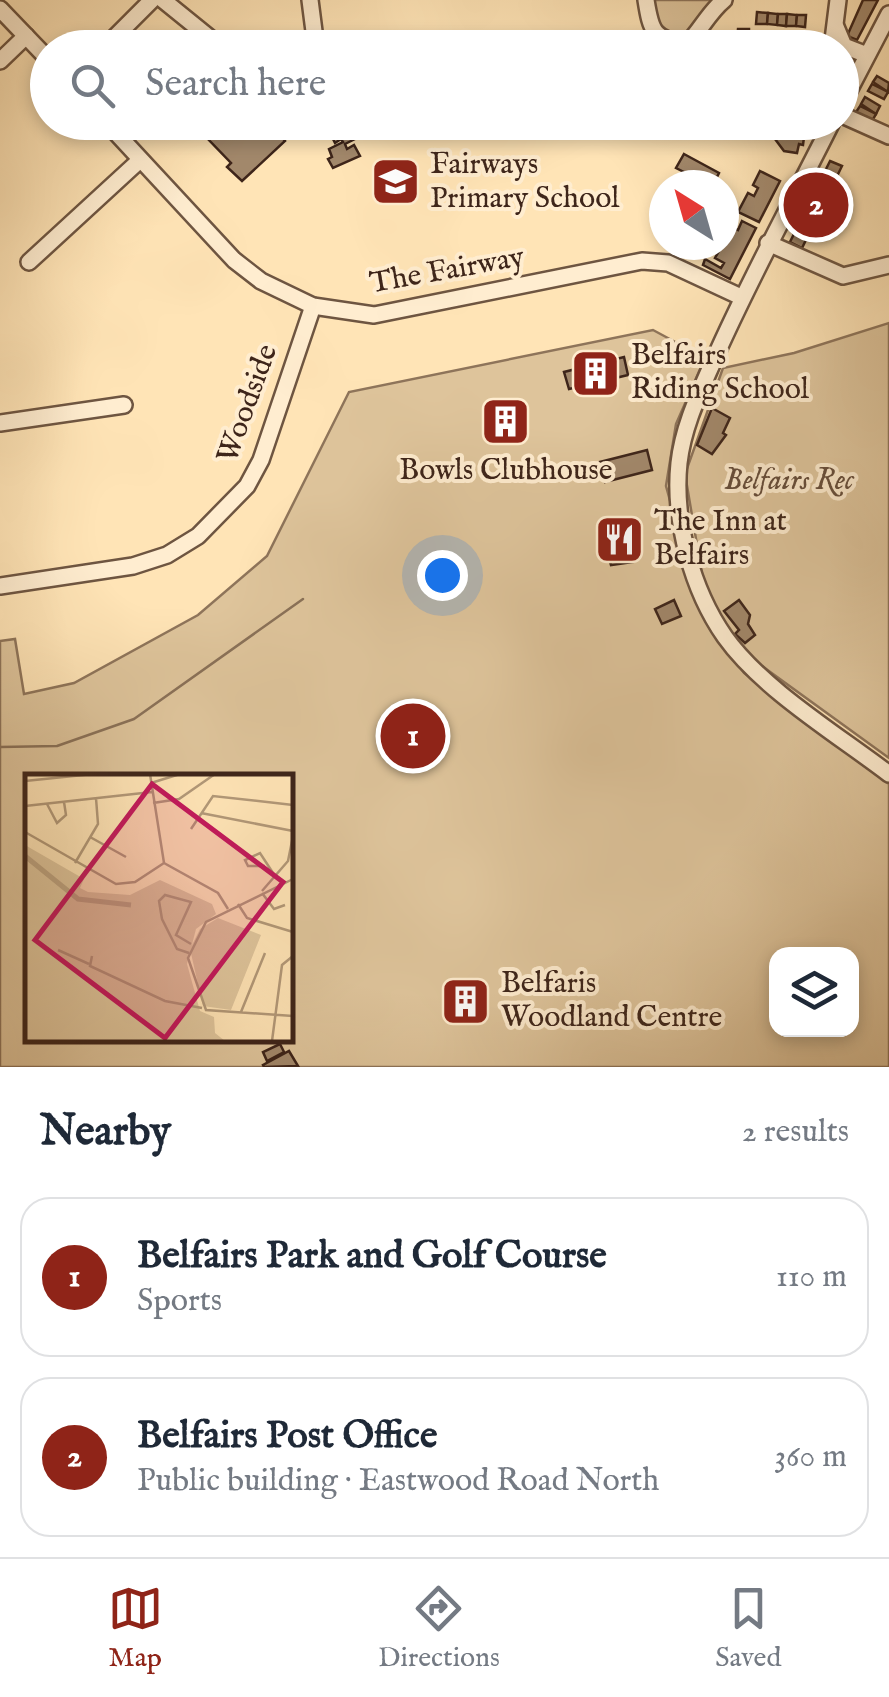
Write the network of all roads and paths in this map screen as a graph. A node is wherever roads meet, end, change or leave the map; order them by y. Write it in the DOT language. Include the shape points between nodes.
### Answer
graph roads {
  1 [pos="152,0"];
  2 [pos="164,0"];
  3 [pos="310,0"];
  4 [pos="646,0"];
  5 [pos="724,0"];
  6 [pos="838,0"];
  7 [pos="0,9"];
  8 [pos="889,14"];
  9 [pos="122,30"];
  10 [pos="192,30"];
  11 [pos="314,30"];
  12 [pos="653,30"];
  13 [pos="700,30"];
  14 [pos="836,30"];
  15 [pos="26,36"];
  16 [pos="30,40"];
  17 [pos="859,53"];
  18 [pos="867,56"];
  19 [pos="0,61"];
  20 [pos="859,70"];
  21 [pos="859,123"];
  22 [pos="889,136"];
  23 [pos="122,140"];
  24 [pos="822,140"];
  25 [pos="140,160"];
  26 [pos="768,243"];
  27 [pos="30,262"];
  28 [pos="889,265"];
  29 [pos="741,297"];
  30 [pos="312,306"];
  31 [pos="124,406"];
  32 [pos="0,423"];
  33 [pos="0,586"];
  34 [pos="889,774"];
  1 -- 9 [label="street"];
  2 -- 10 [label="street"];
  3 -- 11 [label="street"];
  4 -- 12 [label="street"];
  5 -- 13 [label="street"];
  6 -- 14 [label="street"];
  7 -- 15 [label="street"];
  8 -- 18 [label="street"];
  15 -- 16 [label="street"];
  15 -- 19 [label="street"];
  17 -- 18 [label="street"];
  18 -- 20 [label="street"];
  21 -- 22 [label="street"];
  23 -- 25 [label="street, The Fairway"];
  24 -- 26 [label="street"];
  25 -- 27 [label="street"];
  25 -- 30 [label="street, The Fairway" via="234,260"];
  26 -- 28 [label="street" via="843,276"];
  26 -- 29 [label="street"];
  29 -- 30 [label="street, The Fairway" via="668,263 642,261 374,316"];
  29 -- 34 [label="street" via="687,426 679,463 693,571 712,616 744,660"];
  30 -- 33 [label="street, Woodside" via="261,460 247,486 198,536 133,566"];
  31 -- 32 [label="street"];
}
